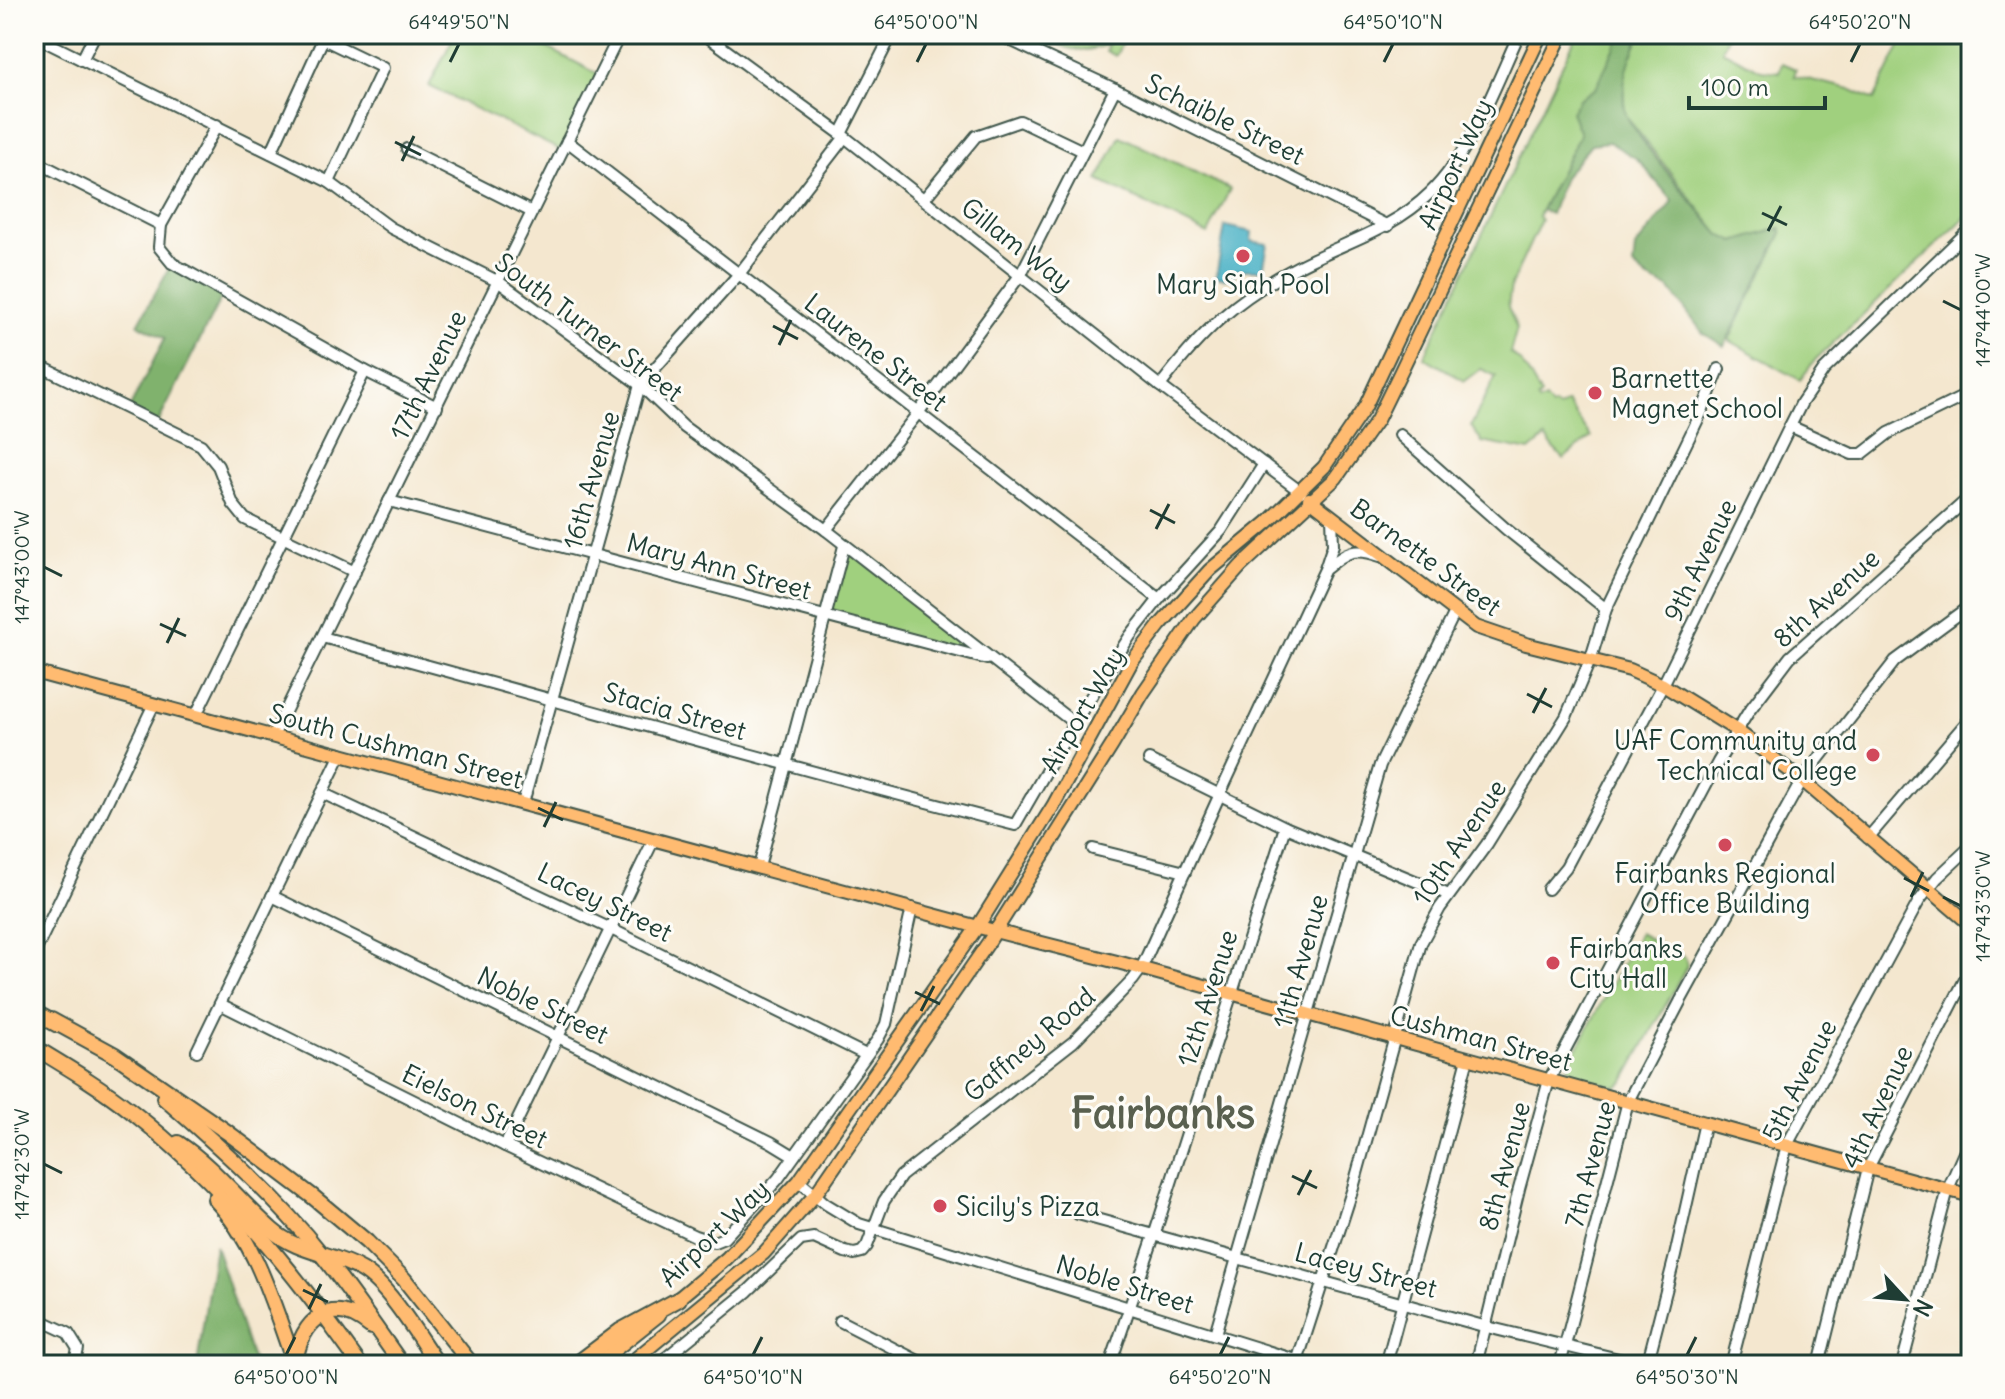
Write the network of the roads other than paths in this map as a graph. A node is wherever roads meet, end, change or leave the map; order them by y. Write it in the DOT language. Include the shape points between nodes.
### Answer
graph roads {
  1 [pos="95,34"];
  2 [pos="620,34"];
  3 [pos="704,34"];
  4 [pos="892,34"];
  5 [pos="997,34"];
  6 [pos="1519,34"];
  7 [pos="1541,34"];
  8 [pos="1562,34"];
  9 [pos="34,36"];
  10 [pos="82,60"];
  11 [pos="1115,89"];
  12 [pos="217,125"];
  13 [pos="842,136"];
  14 [pos="567,141"];
  15 [pos="407,149"];
  16 [pos="1083,151"];
  17 [pos="271,153"];
  18 [pos="35,161"];
  19 [pos="329,182"];
  20 [pos="924,199"];
  21 [pos="532,212"];
  22 [pos="161,225"];
  23 [pos="1388,226"];
  24 [pos="1971,228"];
  25 [pos="739,274"];
  26 [pos="1021,274"];
  27 [pos="499,282"];
  28 [pos="34,363"];
  29 [pos="1719,369"];
  30 [pos="365,371"];
  31 [pos="640,385"];
  32 [pos="1160,386"];
  33 [pos="1971,393"];
  34 [pos="437,407"];
  35 [pos="918,413"];
  36 [pos="1790,426"];
  37 [pos="1400,435"];
  38 [pos="1264,464"];
  39 [pos="1301,492"];
  40 [pos="1971,496"];
  41 [pos="389,501"];
  42 [pos="1313,502"];
  43 [pos="1332,517"];
  44 [pos="826,530"];
  45 [pos="282,539"];
  46 [pos="844,546"];
  47 [pos="592,555"];
  48 [pos="1384,557"];
  49 [pos="1325,569"];
  50 [pos="355,572"];
  51 [pos="1159,599"];
  52 [pos="1971,605"];
  53 [pos="1606,609"];
  54 [pos="1455,612"];
  55 [pos="825,617"];
  56 [pos="322,637"];
  57 [pos="1591,658"];
  58 [pos="991,660"];
  59 [pos="34,672"];
  60 [pos="1663,685"];
  61 [pos="553,699"];
  62 [pos="154,704"];
  63 [pos="196,715"];
  64 [pos="1971,717"];
  65 [pos="1074,723"];
  66 [pos="1736,730"];
  67 [pos="273,736"];
  68 [pos="341,754"];
  69 [pos="1149,760"];
  70 [pos="784,766"];
  71 [pos="1802,780"];
  72 [pos="322,793"];
  73 [pos="1220,794"];
  74 [pos="523,803"];
  75 [pos="1285,827"];
  76 [pos="1868,838"];
  77 [pos="654,839"];
  78 [pos="1971,846"];
  79 [pos="1093,849"];
  80 [pos="1354,854"];
  81 [pos="759,867"];
  82 [pos="1185,872"];
  83 [pos="1548,889"];
  84 [pos="1928,889"];
  85 [pos="1449,895"];
  86 [pos="272,896"];
  87 [pos="912,908"];
  88 [pos="1971,925"];
  89 [pos="978,926"];
  90 [pos="611,929"];
  91 [pos="996,931"];
  92 [pos="34,954"];
  93 [pos="1971,968"];
  94 [pos="1141,969"];
  95 [pos="1231,995"];
  96 [pos="220,1004"];
  97 [pos="34,1012"];
  98 [pos="1307,1016"];
  99 [pos="51,1020"];
  100 [pos="559,1036"];
  101 [pos="1393,1037"];
  102 [pos="34,1047"];
  103 [pos="197,1051"];
  104 [pos="34,1055"];
  105 [pos="866,1055"];
  106 [pos="1468,1058"];
  107 [pos="1549,1080"];
  108 [pos="1628,1101"];
  109 [pos="131,1111"];
  110 [pos="1705,1122"];
  111 [pos="1971,1137"];
  112 [pos="1787,1145"];
  113 [pos="505,1146"];
  114 [pos="794,1156"];
  115 [pos="1868,1168"];
  116 [pos="799,1181"];
  117 [pos="1948,1189"];
  118 [pos="815,1195"];
  119 [pos="1971,1196"];
  120 [pos="1078,1214"];
  121 [pos="874,1228"];
  122 [pos="1154,1236"];
  123 [pos="322,1254"];
  124 [pos="1238,1258"];
  125 [pos="1323,1282"];
  126 [pos="679,1299"];
  127 [pos="1403,1302"];
  128 [pos="1129,1308"];
  129 [pos="324,1313"];
  130 [pos="34,1317"];
  131 [pos="840,1321"];
  132 [pos="1487,1327"];
  133 [pos="1215,1334"];
  134 [pos="380,1335"];
  135 [pos="1566,1345"];
  136 [pos="1297,1363"];
  137 [pos="295,1364"];
  138 [pos="74,1365"];
  139 [pos="360,1365"];
  140 [pos="402,1365"];
  141 [pos="438,1365"];
  142 [pos="472,1365"];
  143 [pos="575,1365"];
  144 [pos="596,1365"];
  145 [pos="628,1365"];
  146 [pos="657,1365"];
  147 [pos="926,1365"];
  148 [pos="1110,1365"];
  149 [pos="1312,1365"];
  150 [pos="1386,1365"];
  151 [pos="1476,1365"];
  152 [pos="1560,1365"];
  153 [pos="1645,1365"];
  154 [pos="1731,1365"];
  155 [pos="1819,1365"];
  156 [pos="1902,1365"];
  1 -- 10 [label="street"];
  2 -- 14 [label="street, 17th Avenue"];
  3 -- 13 [label="street, Gillam Way"];
  4 -- 13 [label="street, 16th Avenue"];
  5 -- 11 [label="street, Schaible Street"];
  6 -- 23 [label="street" via="1457,164"];
  7 -- 39 [label="main road, Airport Way" via="1365,407"];
  8 -- 42 [label="main road, Airport Way" via="1377,420"];
  9 -- 10 [label="street, South Turner Street"];
  10 -- 12 [label="street, South Turner Street"];
  11 -- 16 [label="street"];
  11 -- 23 [label="street, Schaible Street"];
  12 -- 17 [label="street, South Turner Street"];
  12 -- 22 [label="street"];
  13 -- 20 [label="street, Gillam Way"];
  13 -- 25 [label="street, 16th Avenue"];
  14 -- 21 [label="street, 17th Avenue"];
  14 -- 25 [label="street, Laurene Street"];
  15 -- 21 [label="street"];
  16 -- 20 [label="street" via="1020,121 976,136"];
  16 -- 26 [label="street"];
  17 -- 19 [label="street, South Turner Street"];
  17 -- 19 [label="street" via="323,39 383,68"];
  18 -- 22 [label="street"];
  19 -- 27 [label="street, South Turner Street" via="391,228"];
  20 -- 26 [label="street, Gillam Way"];
  21 -- 27 [label="street, 17th Avenue"];
  22 -- 30 [label="street" via="159,247 172,263"];
  23 -- 32 [label="street" via="1257,290 1205,331"];
  24 -- 36 [label="street, 9th Avenue" via="1824,370"];
  25 -- 31 [label="street, 16th Avenue"];
  25 -- 35 [label="street, Laurene Street"];
  26 -- 32 [label="street, Gillam Way"];
  26 -- 35 [label="street"];
  27 -- 31 [label="street, South Turner Street"];
  27 -- 34 [label="street, 17th Avenue"];
  28 -- 45 [label="street" via="201,445 245,519"];
  29 -- 53 [label="street, 10th Avenue"];
  30 -- 34 [label="street"];
  30 -- 45 [label="street"];
  31 -- 44 [label="street, South Turner Street" via="684,427"];
  31 -- 47 [label="street, 16th Avenue"];
  32 -- 38 [label="street, Gillam Way"];
  33 -- 36 [label="street" via="1889,433 1862,454"];
  34 -- 41 [label="street, 17th Avenue"];
  35 -- 44 [label="street"];
  35 -- 51 [label="street, Laurene Street"];
  36 -- 60 [label="street, 9th Avenue"];
  37 -- 53 [label="street"];
  38 -- 39 [label="street, Gillam Way"];
  38 -- 51 [label="street" via="1221,531"];
  39 -- 42 [label="main road, Barnette Street"];
  39 -- 89 [label="main road, Airport Way" via="1210,570 1131,663 1053,806"];
  40 -- 66 [label="street, 8th Avenue" via="1790,657"];
  41 -- 47 [label="street, Mary Ann Street"];
  41 -- 50 [label="street, 17th Avenue"];
  42 -- 43 [label="main road, Barnette Street"];
  42 -- 91 [label="main road, Airport Way" via="1240,567 1194,619"];
  43 -- 48 [label="main road, Barnette Street"];
  43 -- 49 [label="street, Gaffney Road" via="1333,545"];
  44 -- 46 [label="street, South Turner Street"];
  45 -- 50 [label="street"];
  45 -- 63 [label="street"];
  46 -- 55 [label="street"];
  46 -- 58 [label="street, South Turner Street"];
  47 -- 55 [label="street, Mary Ann Street"];
  47 -- 61 [label="street, 16th Avenue"];
  48 -- 49 [label="street" via="1363,550 1346,553"];
  48 -- 54 [label="main road, Barnette Street"];
  49 -- 73 [label="street, Gaffney Road"];
  50 -- 56 [label="street, 17th Avenue"];
  51 -- 65 [label="street"];
  52 -- 71 [label="street, 7th Avenue" via="1895,661"];
  53 -- 57 [label="street, 10th Avenue"];
  54 -- 57 [label="main road, Barnette Street" via="1492,634"];
  54 -- 80 [label="street, 11th Avenue" via="1380,765"];
  55 -- 58 [label="street, Mary Ann Street"];
  55 -- 70 [label="street"];
  56 -- 61 [label="street, Stacia Street"];
  56 -- 67 [label="street, 17th Avenue"];
  57 -- 60 [label="main road, Barnette Street"];
  57 -- 85 [label="street, 10th Avenue" via="1566,717"];
  58 -- 65 [label="street, South Turner Street"];
  59 -- 62 [label="main road, South Cushman Street"];
  60 -- 66 [label="main road, Barnette Street"];
  60 -- 83 [label="street, 9th Avenue" via="1566,867"];
  61 -- 70 [label="street, Stacia Street"];
  61 -- 74 [label="street, 16th Avenue"];
  62 -- 63 [label="main road, South Cushman Street"];
  62 -- 92 [label="street"];
  63 -- 67 [label="main road, South Cushman Street"];
  64 -- 76 [label="street"];
  65 -- 70 [label="street, Stacia Street" via="1015,825"];
  66 -- 71 [label="main road, Barnette Street"];
  66 -- 107 [label="street, 8th Avenue"];
  67 -- 68 [label="main road, South Cushman Street"];
  68 -- 72 [label="street"];
  68 -- 74 [label="main road, South Cushman Street"];
  69 -- 73 [label="street"];
  70 -- 81 [label="street"];
  71 -- 76 [label="main road, Barnette Street"];
  71 -- 108 [label="street, 7th Avenue"];
  72 -- 86 [label="street"];
  72 -- 90 [label="street, Lacey Street"];
  73 -- 75 [label="street"];
  73 -- 82 [label="street, Gaffney Road"];
  74 -- 77 [label="main road, South Cushman Street"];
  75 -- 80 [label="street"];
  75 -- 95 [label="street, 12th Avenue"];
  76 -- 84 [label="main road, Barnette Street"];
  77 -- 81 [label="main road, South Cushman Street"];
  77 -- 90 [label="street"];
  78 -- 84 [label="street, 5th Avenue"];
  79 -- 82 [label="street"];
  80 -- 85 [label="street"];
  80 -- 98 [label="street, 11th Avenue"];
  81 -- 87 [label="main road, South Cushman Street"];
  82 -- 94 [label="street, Gaffney Road"];
  84 -- 88 [label="main road, Barnette Street"];
  84 -- 112 [label="street, 5th Avenue"];
  85 -- 101 [label="street, 10th Avenue" via="1421,943"];
  86 -- 96 [label="street"];
  86 -- 100 [label="street, Noble Street"];
  87 -- 89 [label="main road, South Cushman Street"];
  87 -- 105 [label="street" via="886,1024"];
  89 -- 91 [label="main road, Cushman Street"];
  89 -- 116 [label="main road, Airport Way"];
  90 -- 100 [label="street"];
  90 -- 105 [label="street, Lacey Street"];
  91 -- 94 [label="main road, Cushman Street"];
  91 -- 118 [label="main road, Airport Way"];
  93 -- 115 [label="street, 4th Avenue"];
  94 -- 95 [label="main road, Cushman Street"];
  94 -- 121 [label="street, Gaffney Road" via="1073,1042 901,1176"];
  95 -- 98 [label="main road, Cushman Street"];
  95 -- 122 [label="street, 12th Avenue"];
  96 -- 103 [label="street"];
  96 -- 113 [label="street, Eielson Street"];
  97 -- 99 [label="highway"];
  98 -- 101 [label="main road, Cushman Street"];
  98 -- 124 [label="street, 11th Avenue"];
  99 -- 123 [label="highway" via="163,1097 261,1188"];
  99 -- 142 [label="highway" via="115,1055 312,1196 404,1279"];
  100 -- 113 [label="street"];
  100 -- 114 [label="street, Noble Street"];
  101 -- 106 [label="main road, Cushman Street"];
  101 -- 125 [label="street, 10th Avenue"];
  102 -- 109 [label="highway"];
  104 -- 137 [label="highway" via="126,1118 189,1171 226,1211 253,1252"];
  105 -- 114 [label="street"];
  106 -- 107 [label="main road, Cushman Street"];
  106 -- 127 [label="street"];
  107 -- 108 [label="main road, Cushman Street"];
  107 -- 132 [label="street, 8th Avenue"];
  108 -- 110 [label="main road, Cushman Street"];
  108 -- 135 [label="street, 7th Avenue"];
  109 -- 123 [label="highway" via="199,1156 273,1231"];
  109 -- 129 [label="highway" via="235,1207"];
  110 -- 112 [label="main road, Cushman Street"];
  110 -- 153 [label="street"];
  111 -- 117 [label="street"];
  112 -- 115 [label="main road, Cushman Street"];
  112 -- 154 [label="street, 5th Avenue"];
  113 -- 114 [label="street, Eielson Street" via="714,1242 738,1224"];
  115 -- 117 [label="main road, Cushman Street"];
  115 -- 155 [label="street, 4th Avenue"];
  116 -- 118 [label="street, Noble Street"];
  116 -- 126 [label="main road, Airport Way" via="727,1258"];
  117 -- 119 [label="main road, Cushman Street"];
  117 -- 156 [label="street"];
  118 -- 121 [label="street, Noble Street"];
  118 -- 145 [label="main road, Airport Way" via="764,1253"];
  120 -- 122 [label="street, Lacey Street"];
  121 -- 128 [label="street, Noble Street"];
  121 -- 146 [label="street, Gaffney Road" via="867,1246 854,1254 814,1238 801,1240"];
  122 -- 124 [label="street, Lacey Street"];
  122 -- 128 [label="street, 12th Avenue"];
  123 -- 134 [label="highway"];
  123 -- 141 [label="highway" via="351,1264 376,1281"];
  124 -- 125 [label="street, Lacey Street"];
  124 -- 133 [label="street, 11th Avenue"];
  125 -- 127 [label="street, Lacey Street"];
  125 -- 136 [label="street, 10th Avenue"];
  126 -- 143 [label="highway" via="620,1331"];
  126 -- 144 [label="main road, Airport Way"];
  127 -- 132 [label="street, Lacey Street"];
  127 -- 150 [label="street"];
  128 -- 133 [label="street, Noble Street"];
  128 -- 148 [label="street, 12th Avenue"];
  129 -- 134 [label="highway" via="353,1316"];
  129 -- 137 [label="highway" via="305,1329"];
  129 -- 139 [label="highway"];
  130 -- 138 [label="street" via="68,1333 78,1349"];
  131 -- 147 [label="street"];
  132 -- 135 [label="street, Lacey Street"];
  132 -- 151 [label="street, 8th Avenue"];
  133 -- 136 [label="street, Noble Street"];
  134 -- 140 [label="highway"];
  135 -- 152 [label="street, 7th Avenue"];
  135 -- 153 [label="street, Lacey Street"];
  136 -- 149 [label="street, Noble Street"];
}
